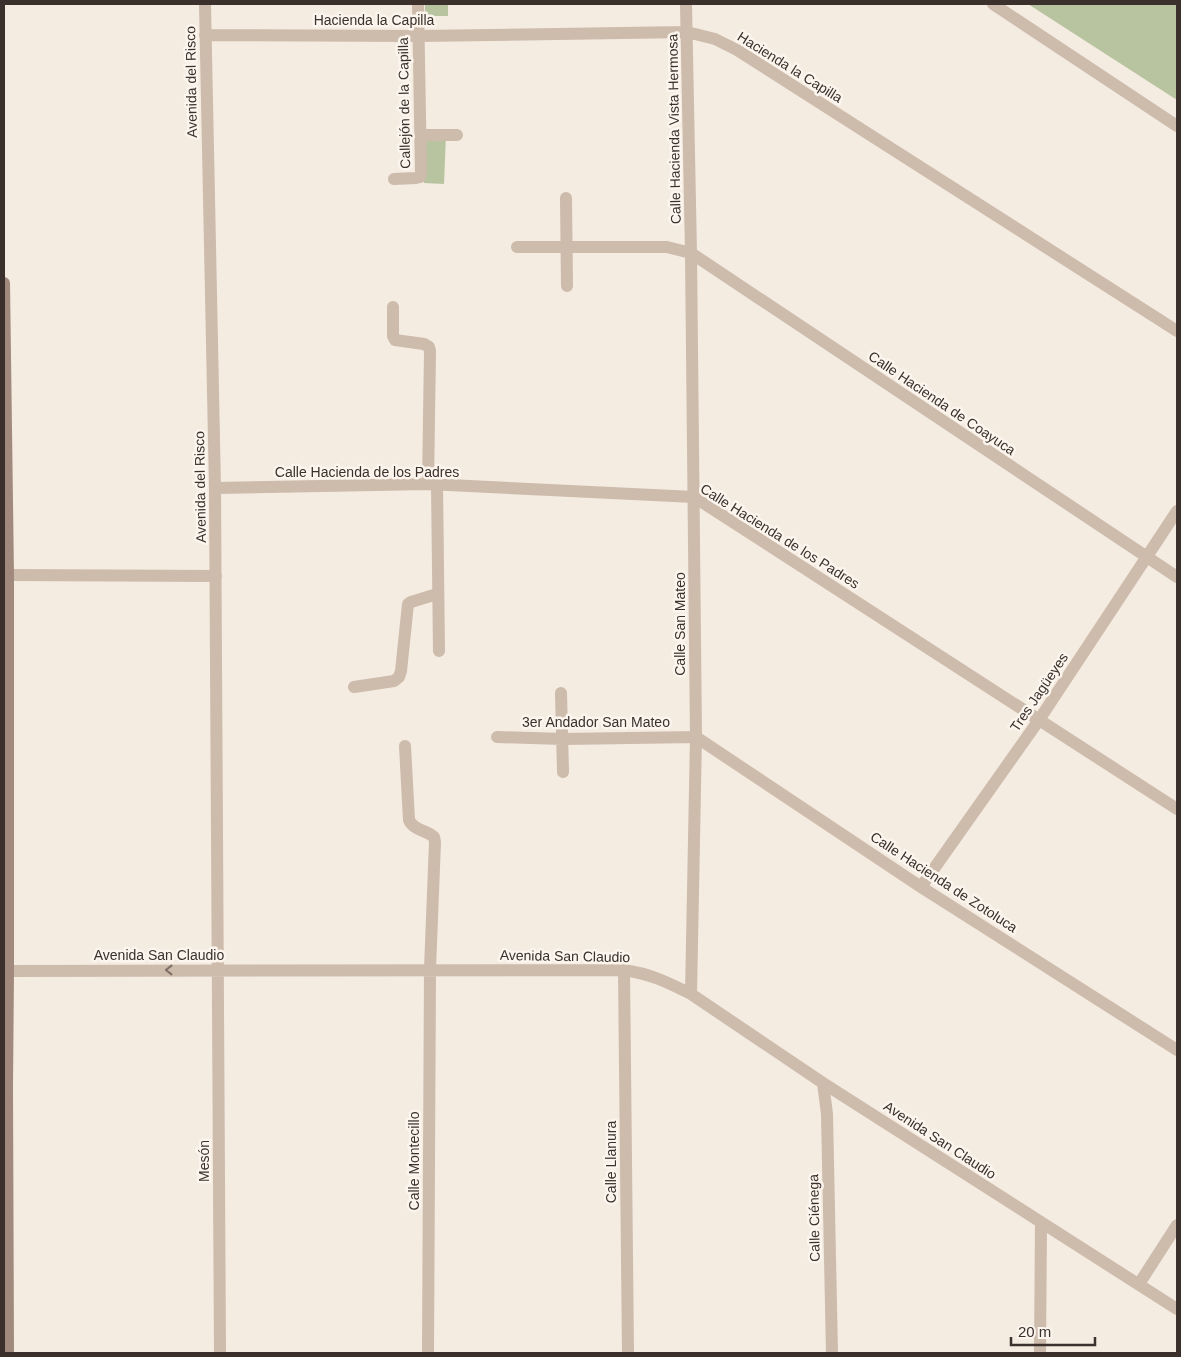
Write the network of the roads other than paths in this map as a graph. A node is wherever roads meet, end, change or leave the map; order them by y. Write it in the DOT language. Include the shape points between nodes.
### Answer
graph roads {
  1 [pos="205,4"];
  2 [pos="418,4"];
  3 [pos="686,4"];
  4 [pos="993,4"];
  5 [pos="687,32"];
  6 [pos="205,35"];
  7 [pos="418,36"];
  8 [pos="1177,126"];
  9 [pos="420,135"];
  10 [pos="457,135"];
  11 [pos="394,179"];
  12 [pos="566,198"];
  13 [pos="517,247"];
  14 [pos="566,247"];
  15 [pos="691,253"];
  16 [pos="4,283"];
  17 [pos="567,286"];
  18 [pos="393,307"];
  19 [pos="1177,331"];
  20 [pos="432,484"];
  21 [pos="215,488"];
  22 [pos="694,497"];
  23 [pos="1177,511"];
  24 [pos="1146,558"];
  25 [pos="8,574"];
  26 [pos="216,576"];
  27 [pos="1177,577"];
  28 [pos="437,594"];
  29 [pos="439,651"];
  30 [pos="354,687"];
  31 [pos="561,693"];
  32 [pos="1039,720"];
  33 [pos="497,737"];
  34 [pos="696,737"];
  35 [pos="563,739"];
  36 [pos="406,746"];
  37 [pos="563,772"];
  38 [pos="1177,809"];
  39 [pos="921,887"];
  40 [pos="430,969"];
  41 [pos="218,970"];
  42 [pos="624,970"];
  43 [pos="6,971"];
  44 [pos="6,992"];
  45 [pos="691,994"];
  46 [pos="1177,1050"];
  47 [pos="824,1083"];
  48 [pos="1041,1222"];
  49 [pos="1177,1225"];
  50 [pos="6,1282"];
  51 [pos="1139,1284"];
  52 [pos="1177,1309"];
  53 [pos="8,1353"];
  54 [pos="220,1353"];
  55 [pos="428,1353"];
  56 [pos="628,1353"];
  57 [pos="832,1353"];
  58 [pos="1040,1353"];
  1 -- 6 [label="street, Avenida del Risco"];
  2 -- 7 [label="street, Callejón de la Capilla"];
  3 -- 5 [label="street, Calle Hacienda Vista Hermosa"];
  4 -- 8 [label="street"];
  5 -- 7 [label="street, Hacienda la Capilla"];
  5 -- 15 [label="street, Calle Hacienda Vista Hermosa"];
  5 -- 19 [label="street, Hacienda la Capilla" via="737,50"];
  6 -- 7 [label="street, Hacienda la Capilla"];
  6 -- 21 [label="street, Avenida del Risco"];
  7 -- 9 [label="street, Callejón de la Capilla"];
  9 -- 10 [label="street"];
  9 -- 11 [label="street, Callejón de la Capilla" via="420,176"];
  12 -- 14 [label="street"];
  13 -- 14 [label="street, Calle Hacienda de Coayuca"];
  14 -- 15 [label="street, Calle Hacienda de Coayuca" via="666,246"];
  14 -- 17 [label="street"];
  15 -- 22 [label="street, Calle San Mateo"];
  15 -- 24 [label="street, Calle Hacienda de Coayuca"];
  16 -- 25 [label="main road"];
  18 -- 20 [label="street" via="395,340 429,346"];
  20 -- 21 [label="street, Calle Hacienda de los Padres"];
  20 -- 22 [label="street, Calle Hacienda de los Padres"];
  20 -- 28 [label="street"];
  21 -- 26 [label="street, Avenida del Risco"];
  22 -- 32 [label="street, Calle Hacienda de los Padres"];
  22 -- 34 [label="street, Calle San Mateo"];
  23 -- 24 [label="street, Tres Jagüeyes"];
  24 -- 27 [label="street, Calle Hacienda de Coayuca"];
  24 -- 32 [label="street, Tres Jagüeyes"];
  25 -- 26 [label="street"];
  25 -- 43 [label="main road"];
  26 -- 41 [label="street, Avenida del Risco"];
  28 -- 29 [label="street"];
  28 -- 30 [label="street" via="408,604 399,677"];
  31 -- 35 [label="street"];
  32 -- 38 [label="street, Calle Hacienda de los Padres"];
  32 -- 39 [label="street, Tres Jagüeyes"];
  33 -- 35 [label="street, 3er Andador San Mateo"];
  34 -- 35 [label="street, 3er Andador San Mateo"];
  34 -- 39 [label="street, Calle Hacienda de Zotoluca"];
  34 -- 45 [label="street, Calle San Mateo"];
  35 -- 37 [label="street"];
  36 -- 40 [label="street, Calle Montecillo" via="409,820 415,828 434,837 435,842"];
  39 -- 46 [label="street, Calle Hacienda de Zotoluca"];
  40 -- 41 [label="street, Avenida San Claudio"];
  40 -- 42 [label="street, Avenida San Claudio"];
  40 -- 55 [label="street, Calle Montecillo"];
  41 -- 43 [label="street, Avenida San Claudio, one-way"];
  41 -- 54 [label="street, Mesón"];
  42 -- 45 [label="street, Avenida San Claudio" via="647,973"];
  42 -- 56 [label="street, Calle Llanura"];
  43 -- 44 [label="main road"];
  44 -- 50 [label="main road"];
  45 -- 47 [label="street, Avenida San Claudio"];
  47 -- 48 [label="street, Avenida San Claudio"];
  47 -- 57 [label="street, Calle Ciénega"];
  48 -- 51 [label="street, Avenida San Claudio"];
  48 -- 58 [label="street"];
  49 -- 51 [label="street"];
  50 -- 53 [label="main road"];
  51 -- 52 [label="street, Avenida San Claudio"];
}
